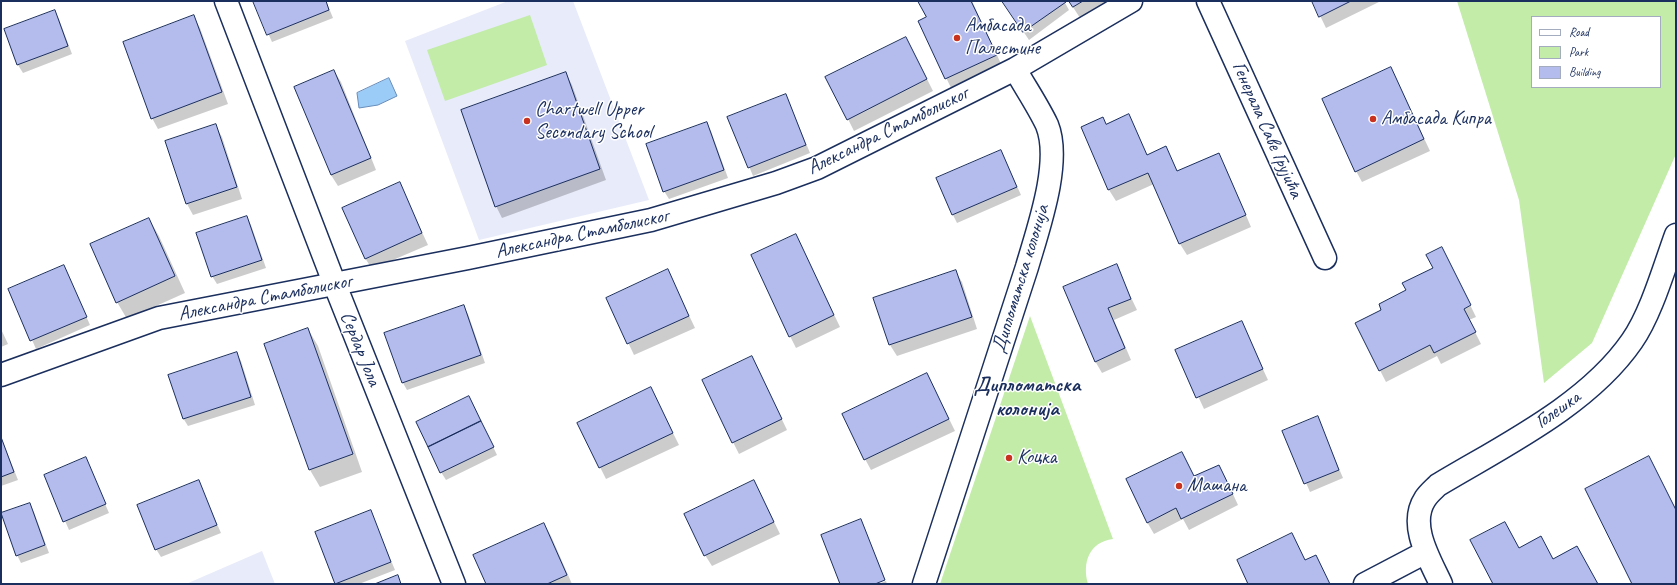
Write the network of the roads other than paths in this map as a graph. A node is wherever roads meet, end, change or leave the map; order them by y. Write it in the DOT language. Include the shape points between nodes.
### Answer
graph roads {
  1 [pos="226,1"];
  2 [pos="1131,1"];
  3 [pos="1208,1"];
  4 [pos="1015,69"];
  5 [pos="1676,235"];
  6 [pos="1325,258"];
  7 [pos="335,285"];
  8 [pos="1,375"];
  9 [pos="1426,552"];
  10 [pos="454,584"];
  11 [pos="924,584"];
  12 [pos="1365,584"];
  13 [pos="1442,584"];
  1 -- 7 [label="street, Сердар Јола"];
  2 -- 4 [label="street, Александра Стамболиског"];
  3 -- 6 [label="street, Генерала Саве Грујића"];
  4 -- 7 [label="street, Александра Стамболиског" via="817,168 776,183 652,220"];
  4 -- 11 [label="street, Дипломатска колонија" via="1047,125 1051,150 1050,179 1029,259"];
  5 -- 9 [label="street, Голешка" via="1646,314 1632,341 1607,371 1546,420 1438,485 1425,499 1419,527"];
  7 -- 8 [label="street, Александра Стамболиског" via="159,318"];
  7 -- 10 [label="street, Сердар Јола"];
  9 -- 12 [label="street"];
  9 -- 13 [label="street"];
}
